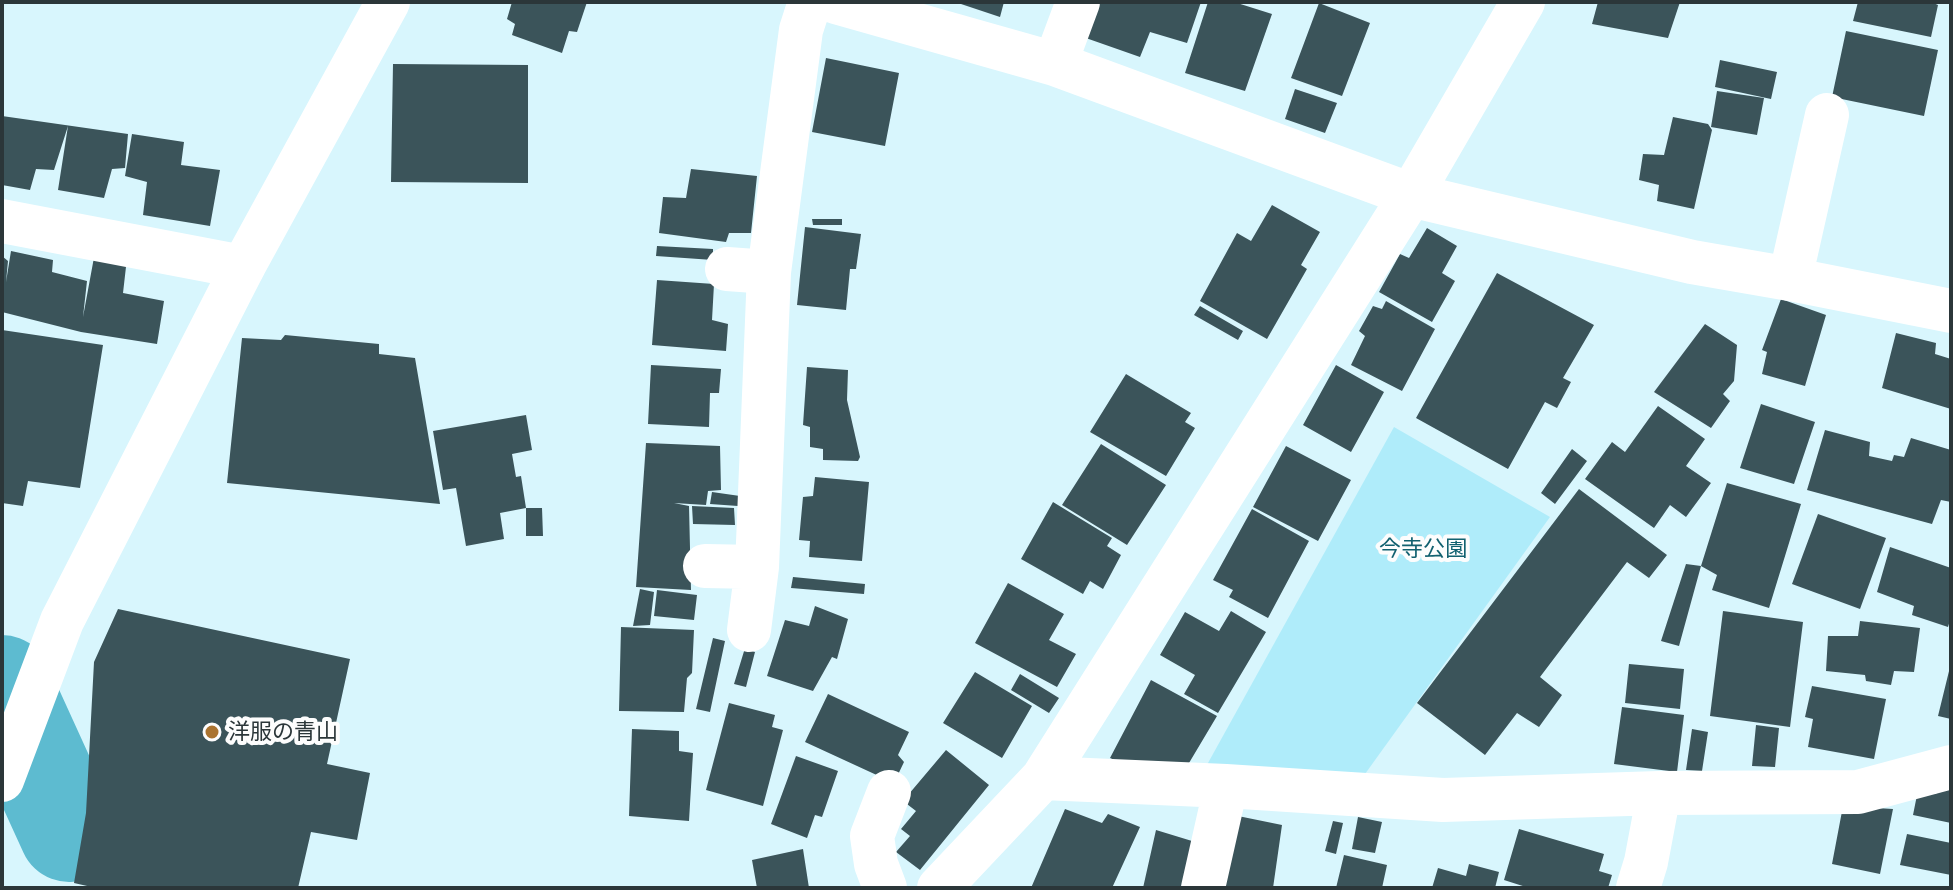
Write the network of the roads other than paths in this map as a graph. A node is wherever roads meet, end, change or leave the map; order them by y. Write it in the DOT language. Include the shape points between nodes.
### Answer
graph roads {
  1 [pos="388,2"];
  2 [pos="810,2"];
  3 [pos="836,2"];
  4 [pos="1078,2"];
  5 [pos="1523,2"];
  6 [pos="1055,64"];
  7 [pos="1827,115"];
  8 [pos="1411,195"];
  9 [pos="2,221"];
  10 [pos="243,267"];
  11 [pos="1790,279"];
  12 [pos="1951,311"];
  13 [pos="705,566"];
  14 [pos="757,567"];
  15 [pos="749,630"];
  16 [pos="1951,767"];
  17 [pos="1043,778"];
  18 [pos="2,780"];
  19 [pos="1226,786"];
  20 [pos="889,792"];
  21 [pos="1659,793"];
  22 [pos="885,888"];
  23 [pos="939,888"];
  24 [pos="1203,888"];
  25 [pos="1638,888"];
  1 -- 10 [label="street"];
  2 -- 14 [label="street" via="748,270"];
  3 -- 6 [label="street"];
  4 -- 6 [label="street"];
  5 -- 8 [label="street"];
  6 -- 8 [label="street"];
  7 -- 11 [label="street"];
  8 -- 11 [label="street" via="1692,262"];
  8 -- 17 [label="street"];
  9 -- 10 [label="street"];
  10 -- 18 [label="street" via="62,621"];
  11 -- 12 [label="street"];
  13 -- 14 [label="street"];
  14 -- 15 [label="street"];
  16 -- 21 [label="street" via="1858,792"];
  17 -- 19 [label="street"];
  17 -- 23 [label="street"];
  19 -- 21 [label="street" via="1443,800"];
  19 -- 24 [label="street"];
  20 -- 22 [label="street" via="872,836"];
  21 -- 25 [label="street"];
}
